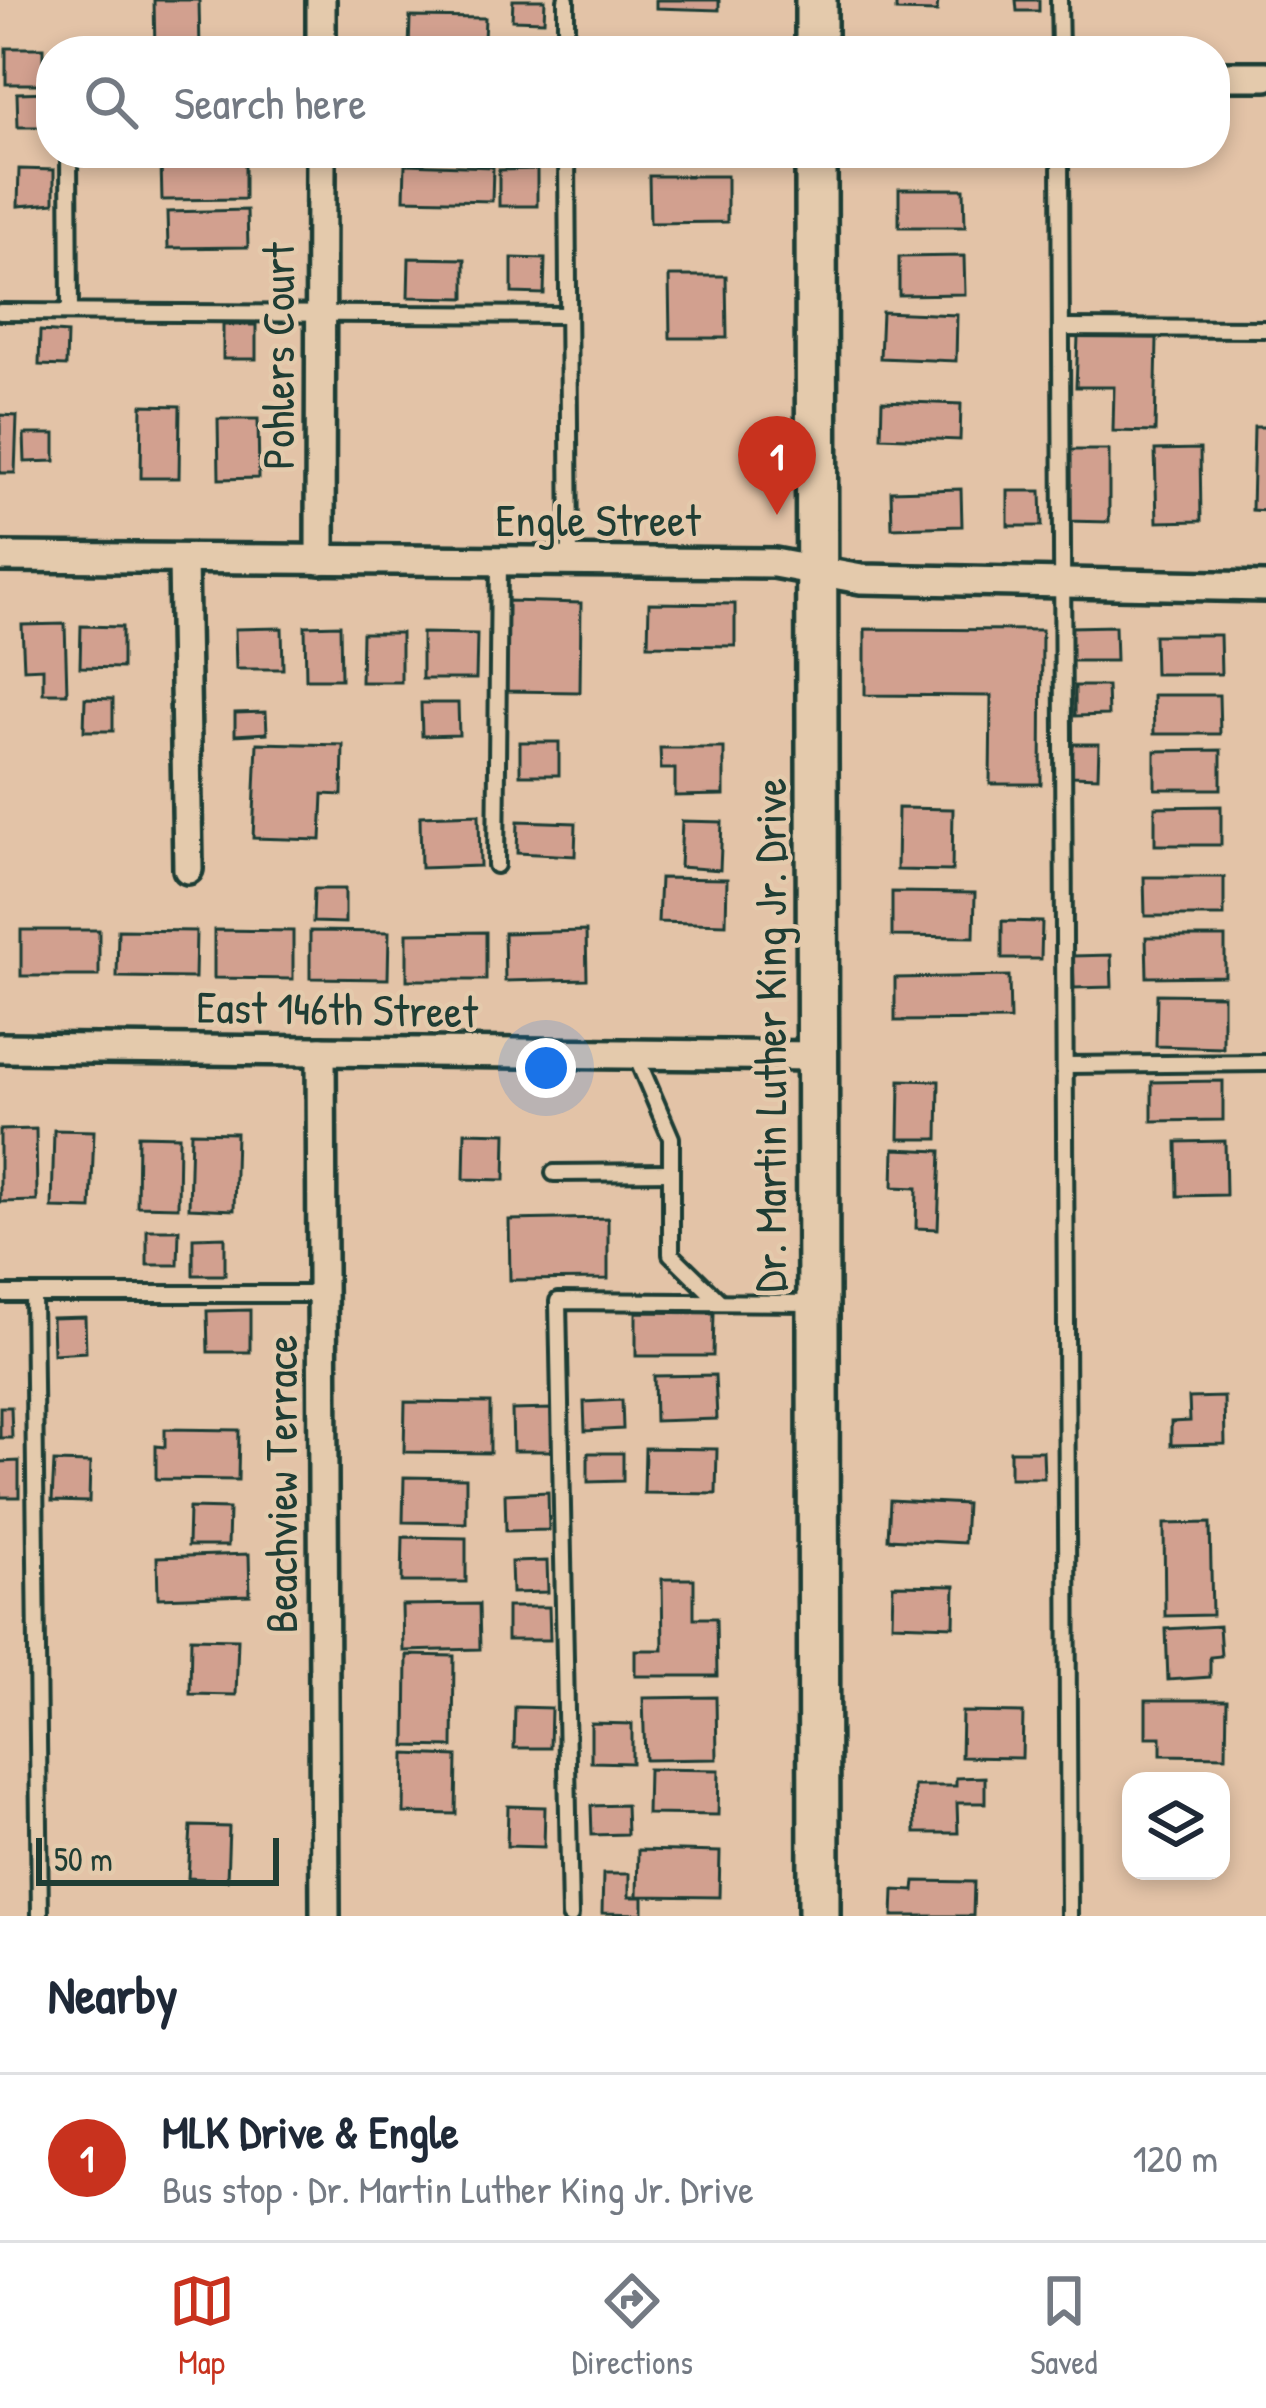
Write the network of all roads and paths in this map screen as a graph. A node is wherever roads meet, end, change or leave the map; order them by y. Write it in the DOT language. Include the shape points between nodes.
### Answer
graph roads {
  1 [pos="321,0"];
  2 [pos="566,0"];
  3 [pos="816,0"];
  4 [pos="1059,0"];
  5 [pos="321,36"];
  6 [pos="566,36"];
  7 [pos="816,36"];
  8 [pos="1060,36"];
  9 [pos="1230,76"];
  10 [pos="1266,76"];
  11 [pos="69,168"];
  12 [pos="321,168"];
  13 [pos="567,168"];
  14 [pos="816,168"];
  15 [pos="1060,168"];
  16 [pos="0,312"];
  17 [pos="70,313"];
  18 [pos="320,314"];
  19 [pos="568,315"];
  20 [pos="1061,328"];
  21 [pos="1266,329"];
  22 [pos="0,557"];
  23 [pos="183,559"];
  24 [pos="320,560"];
  25 [pos="499,561"];
  26 [pos="570,562"];
  27 [pos="817,571"];
  28 [pos="1063,583"];
  29 [pos="1266,587"];
  30 [pos="496,865"];
  31 [pos="188,868"];
  32 [pos="0,1048"];
  33 [pos="322,1052"];
  34 [pos="635,1054"];
  35 [pos="818,1056"];
  36 [pos="1266,1063"];
  37 [pos="1065,1066"];
  38 [pos="671,1172"];
  39 [pos="554,1173"];
  40 [pos="0,1294"];
  41 [pos="33,1294"];
  42 [pos="323,1294"];
  43 [pos="720,1302"];
  44 [pos="818,1303"];
  45 [pos="40,1916"];
  46 [pos="326,1916"];
  47 [pos="570,1916"];
  48 [pos="819,1916"];
  49 [pos="1069,1916"];
  1 -- 5 [label="street"];
  2 -- 6 [label="lane"];
  3 -- 7 [label="street"];
  4 -- 8 [label="lane"];
  9 -- 10 [label="street"];
  11 -- 17 [label="lane"];
  12 -- 18 [label="street, Pohlers Court"];
  13 -- 19 [label="lane"];
  14 -- 27 [label="street, Dr. Martin Luther King Jr. Drive"];
  15 -- 20 [label="lane"];
  16 -- 17 [label="lane"];
  17 -- 18 [label="lane"];
  18 -- 19 [label="lane"];
  18 -- 24 [label="street, Pohlers Court"];
  19 -- 26 [label="lane"];
  20 -- 21 [label="lane"];
  20 -- 28 [label="lane"];
  22 -- 23 [label="street, Engle Street"];
  23 -- 24 [label="street, Engle Street"];
  23 -- 31 [label="street"];
  24 -- 25 [label="street, Engle Street"];
  25 -- 26 [label="street, Engle Street"];
  25 -- 30 [label="lane"];
  26 -- 27 [label="street, Engle Street" via="774,563"];
  27 -- 28 [label="street, Engle Street"];
  27 -- 35 [label="street, Dr. Martin Luther King Jr. Drive"];
  28 -- 29 [label="street, Engle Street"];
  28 -- 37 [label="lane"];
  32 -- 33 [label="street, East 146th Street"];
  33 -- 34 [label="street, East 146th Street"];
  33 -- 42 [label="street, Beachview Terrace"];
  34 -- 35 [label="street, East 146th Street"];
  34 -- 38 [label="lane" via="671,1138"];
  35 -- 44 [label="street, Dr. Martin Luther King Jr. Drive"];
  36 -- 37 [label="lane"];
  37 -- 49 [label="lane"];
  38 -- 39 [label="lane"];
  38 -- 43 [label="lane" via="671,1254"];
  40 -- 41 [label="lane"];
  41 -- 42 [label="lane"];
  41 -- 45 [label="lane"];
  42 -- 46 [label="street, Beachview Terrace"];
  43 -- 44 [label="lane"];
  43 -- 47 [label="lane" via="558,1301"];
  44 -- 48 [label="street, Dr. Martin Luther King Jr. Drive"];
}
